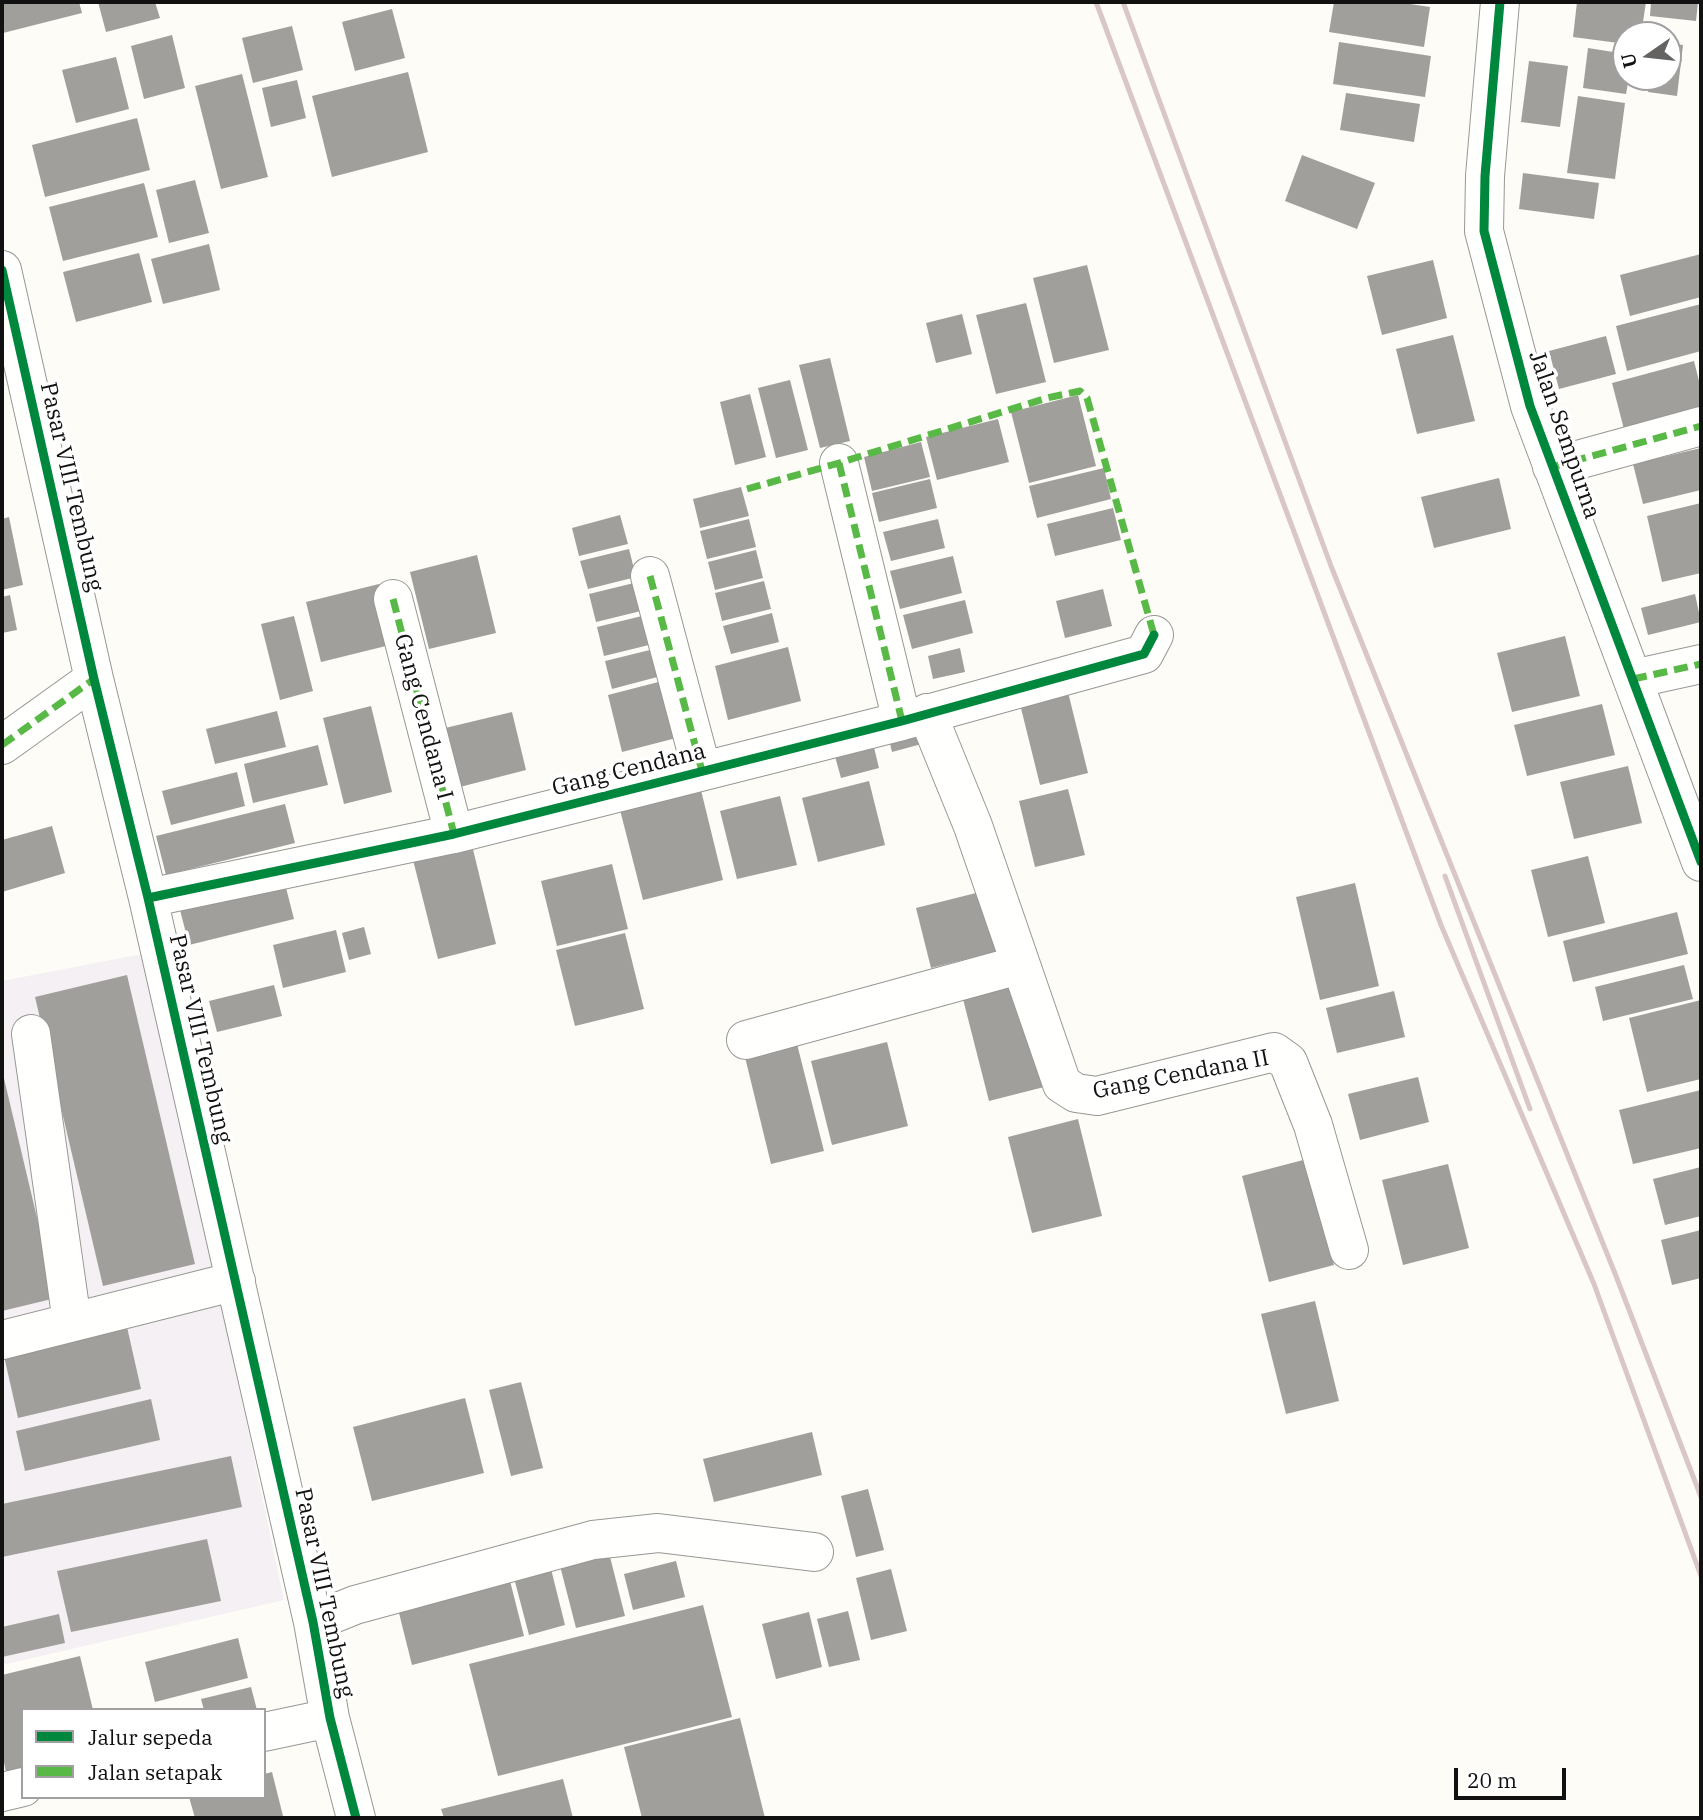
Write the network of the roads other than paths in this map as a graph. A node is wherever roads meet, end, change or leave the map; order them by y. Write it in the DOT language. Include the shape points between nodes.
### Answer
graph roads {
  1 [pos="1500,2"];
  2 [pos="2,270"];
  3 [pos="1701,426"];
  4 [pos="839,463"];
  5 [pos="1552,467"];
  6 [pos="650,576"];
  7 [pos="393,599"];
  8 [pos="1154,635"];
  9 [pos="1701,664"];
  10 [pos="1633,679"];
  11 [pos="97,690"];
  12 [pos="914,717"];
  13 [pos="2,745"];
  14 [pos="702,771"];
  15 [pos="454,834"];
  16 [pos="1701,862"];
  17 [pos="148,898"];
  18 [pos="1019,965"];
  19 [pos="31,1034"];
  20 [pos="746,1040"];
  21 [pos="1349,1250"];
  22 [pos="236,1281"];
  23 [pos="72,1322"];
  24 [pos="2,1340"];
  25 [pos="814,1552"];
  26 [pos="313,1622"];
  27 [pos="330,1718"];
  28 [pos="266,1732"];
  29 [pos="21,1787"];
  30 [pos="2,1792"];
  31 [pos="356,1818"];
  1 -- 5 [label="street, Jalan Sempurna" via="1484,231 1530,406"];
  2 -- 11 [label="street, Pasar VIII Tembung"];
  3 -- 5 [label="street"];
  4 -- 12 [label="street, Gang Cendana II"];
  5 -- 10 [label="street, Jalan Sempurna"];
  6 -- 14 [label="street"];
  7 -- 15 [label="street, Gang Cendana I"];
  8 -- 12 [label="street, Gang Cendana" via="1144,654"];
  9 -- 10 [label="street"];
  10 -- 16 [label="street, Jalan Sempurna"];
  11 -- 13 [label="street"];
  11 -- 17 [label="street, Pasar VIII Tembung"];
  12 -- 14 [label="street, Gang Cendana"];
  12 -- 18 [label="street, Gang Cendana II" via="973,826"];
  14 -- 15 [label="street, Gang Cendana"];
  15 -- 17 [label="street, Gang Cendana"];
  17 -- 22 [label="street, Pasar VIII Tembung"];
  18 -- 20 [label="street"];
  18 -- 21 [label="street, Gang Cendana II" via="1062,1084 1076,1093 1097,1096 1274,1052 1288,1062 1313,1125"];
  19 -- 23 [label="street"];
  22 -- 23 [label="street"];
  22 -- 26 [label="street, Pasar VIII Tembung"];
  23 -- 24 [label="street"];
  25 -- 26 [label="street" via="658,1533 593,1540 355,1605"];
  26 -- 27 [label="street, Pasar VIII Tembung"];
  27 -- 28 [label="street"];
  27 -- 31 [label="street, Pasar VIII Tembung"];
  29 -- 30 [label="street"];
}
